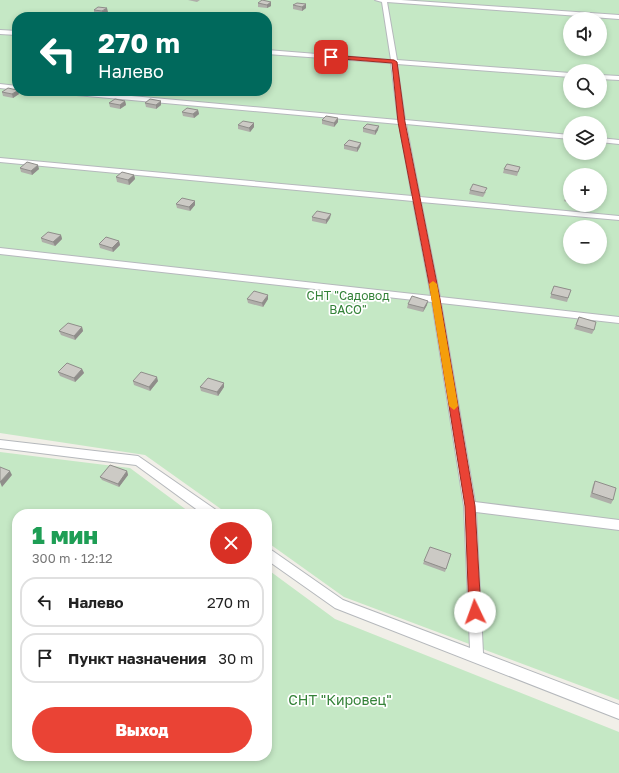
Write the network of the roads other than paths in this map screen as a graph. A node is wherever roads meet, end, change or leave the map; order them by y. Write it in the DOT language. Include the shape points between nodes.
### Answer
graph roads {
  1 [pos="378,0"];
  2 [pos="384,0"];
  3 [pos="619,17"];
  4 [pos="0,32"];
  5 [pos="12,33"];
  6 [pos="272,52"];
  7 [pos="394,62"];
  8 [pos="563,74"];
  9 [pos="607,77"];
  10 [pos="619,78"];
  11 [pos="0,86"];
  12 [pos="12,87"];
  13 [pos="110,96"];
  14 [pos="402,122"];
  15 [pos="563,136"];
  16 [pos="607,141"];
  17 [pos="619,142"];
  18 [pos="0,160"];
  19 [pos="418,199"];
  20 [pos="619,218"];
  21 [pos="0,251"];
  22 [pos="436,299"];
  23 [pos="619,320"];
  24 [pos="0,444"];
  25 [pos="470,506"];
  26 [pos="205,509"];
  27 [pos="619,525"];
  28 [pos="272,557"];
  29 [pos="477,657"];
  30 [pos="619,712"];
  1 -- 2 [label="lane"];
  2 -- 3 [label="lane"];
  2 -- 7 [label="lane"];
  4 -- 5 [label="lane"];
  6 -- 7 [label="lane"];
  7 -- 8 [label="lane"];
  7 -- 14 [label="lane"];
  9 -- 10 [label="lane"];
  11 -- 12 [label="lane"];
  13 -- 14 [label="lane"];
  14 -- 15 [label="lane"];
  14 -- 19 [label="lane"];
  16 -- 17 [label="lane"];
  18 -- 19 [label="lane"];
  19 -- 20 [label="lane"];
  19 -- 22 [label="lane"];
  21 -- 22 [label="lane"];
  22 -- 23 [label="lane"];
  22 -- 25 [label="lane"];
  24 -- 26 [label="lane" via="138,461"];
  25 -- 27 [label="lane"];
  25 -- 29 [label="lane"];
  28 -- 29 [label="lane" via="338,604"];
  29 -- 30 [label="lane"];
}
